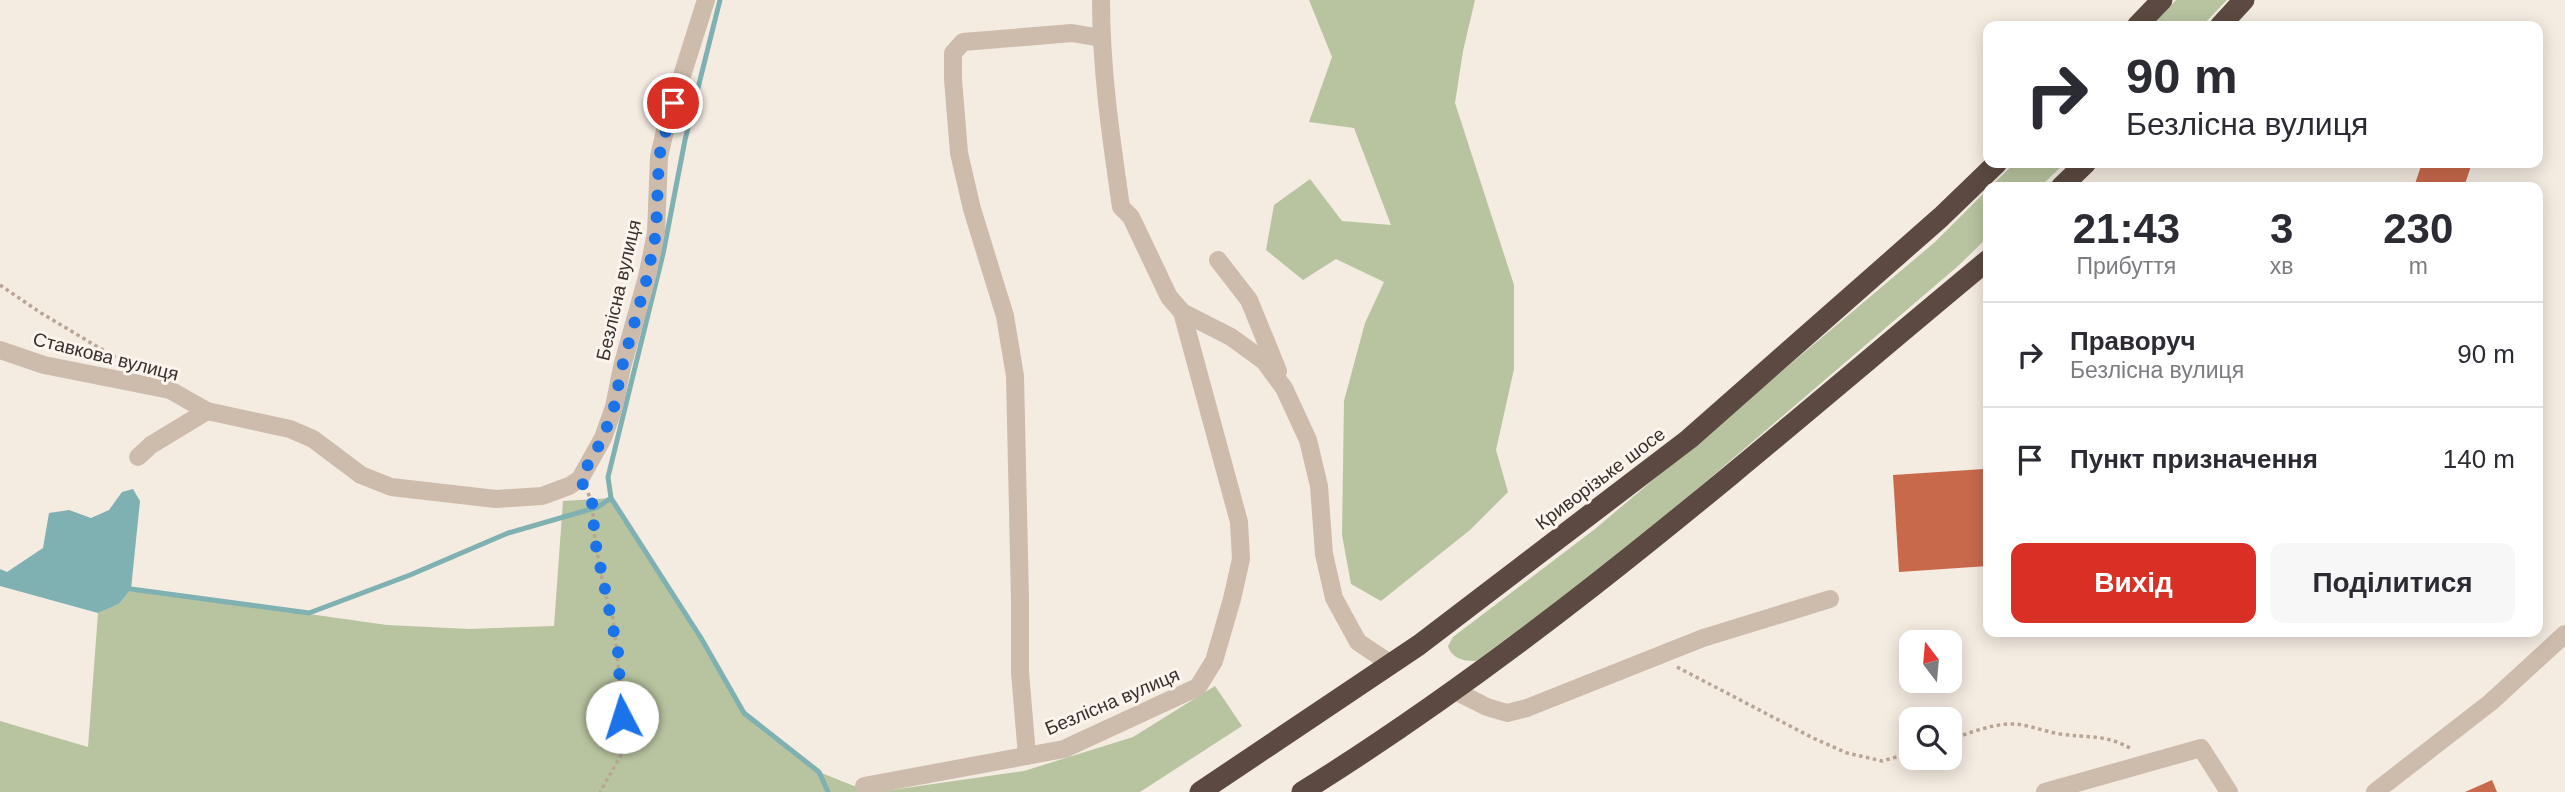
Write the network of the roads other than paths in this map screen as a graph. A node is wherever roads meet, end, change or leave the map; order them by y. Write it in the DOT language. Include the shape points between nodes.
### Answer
graph roads {
  1 [pos="706,0"];
  2 [pos="1101,0"];
  3 [pos="2162,0"];
  4 [pos="2244,0"];
  5 [pos="2142,21"];
  6 [pos="2225,21"];
  7 [pos="1101,38"];
  8 [pos="1992,168"];
  9 [pos="2081,168"];
  10 [pos="2066,182"];
  11 [pos="1217,260"];
  12 [pos="1983,264"];
  13 [pos="1182,312"];
  14 [pos="0,350"];
  15 [pos="1284,387"];
  16 [pos="207,411"];
  17 [pos="138,457"];
  18 [pos="391,487"];
  19 [pos="1830,599"];
  20 [pos="2565,634"];
  21 [pos="1391,664"];
  22 [pos="1453,690"];
  23 [pos="1027,756"];
  24 [pos="864,786"];
  25 [pos="1200,792"];
  26 [pos="1301,792"];
  27 [pos="2045,792"];
  28 [pos="2229,792"];
  29 [pos="2375,792"];
  1 -- 18 [label="street, Безлісна вулиця" via="666,126 659,157 656,233 614,407 580,479 542,496 496,499"];
  2 -- 7 [label="street, Безлісна вулиця"];
  3 -- 5 [label="highway"];
  4 -- 6 [label="highway"];
  7 -- 13 [label="street, Безлісна вулиця" via="1121,207 1131,218 1169,297"];
  7 -- 23 [label="street" via="1072,33 963,42 953,53 959,153 1005,316 1015,376 1020,672"];
  8 -- 21 [label="highway, Криворізьке шосе" via="1689,439"];
  9 -- 10 [label="highway"];
  11 -- 15 [label="street" via="1249,300"];
  12 -- 22 [label="highway" via="1630,557"];
  13 -- 15 [label="street, Безлісна вулиця" via="1264,361"];
  13 -- 23 [label="street, Безлісна вулиця" via="1239,522 1241,559 1214,661 1198,687 1064,749"];
  14 -- 16 [label="street, Ставкова вулиця" via="44,365 170,390"];
  15 -- 21 [label="street, Безлісна вулиця" via="1308,440 1319,486 1324,554 1334,598 1358,642"];
  16 -- 17 [label="street"];
  16 -- 18 [label="street, Ставкова вулиця" via="290,429 313,439 361,475"];
  19 -- 22 [label="street" via="1703,638 1507,713"];
  20 -- 29 [label="street" via="2491,702"];
  21 -- 25 [label="highway, Криворізьке шосе"];
  22 -- 26 [label="highway"];
  23 -- 24 [label="street, Безлісна вулиця"];
  27 -- 28 [label="street" via="2201,748"];
}
